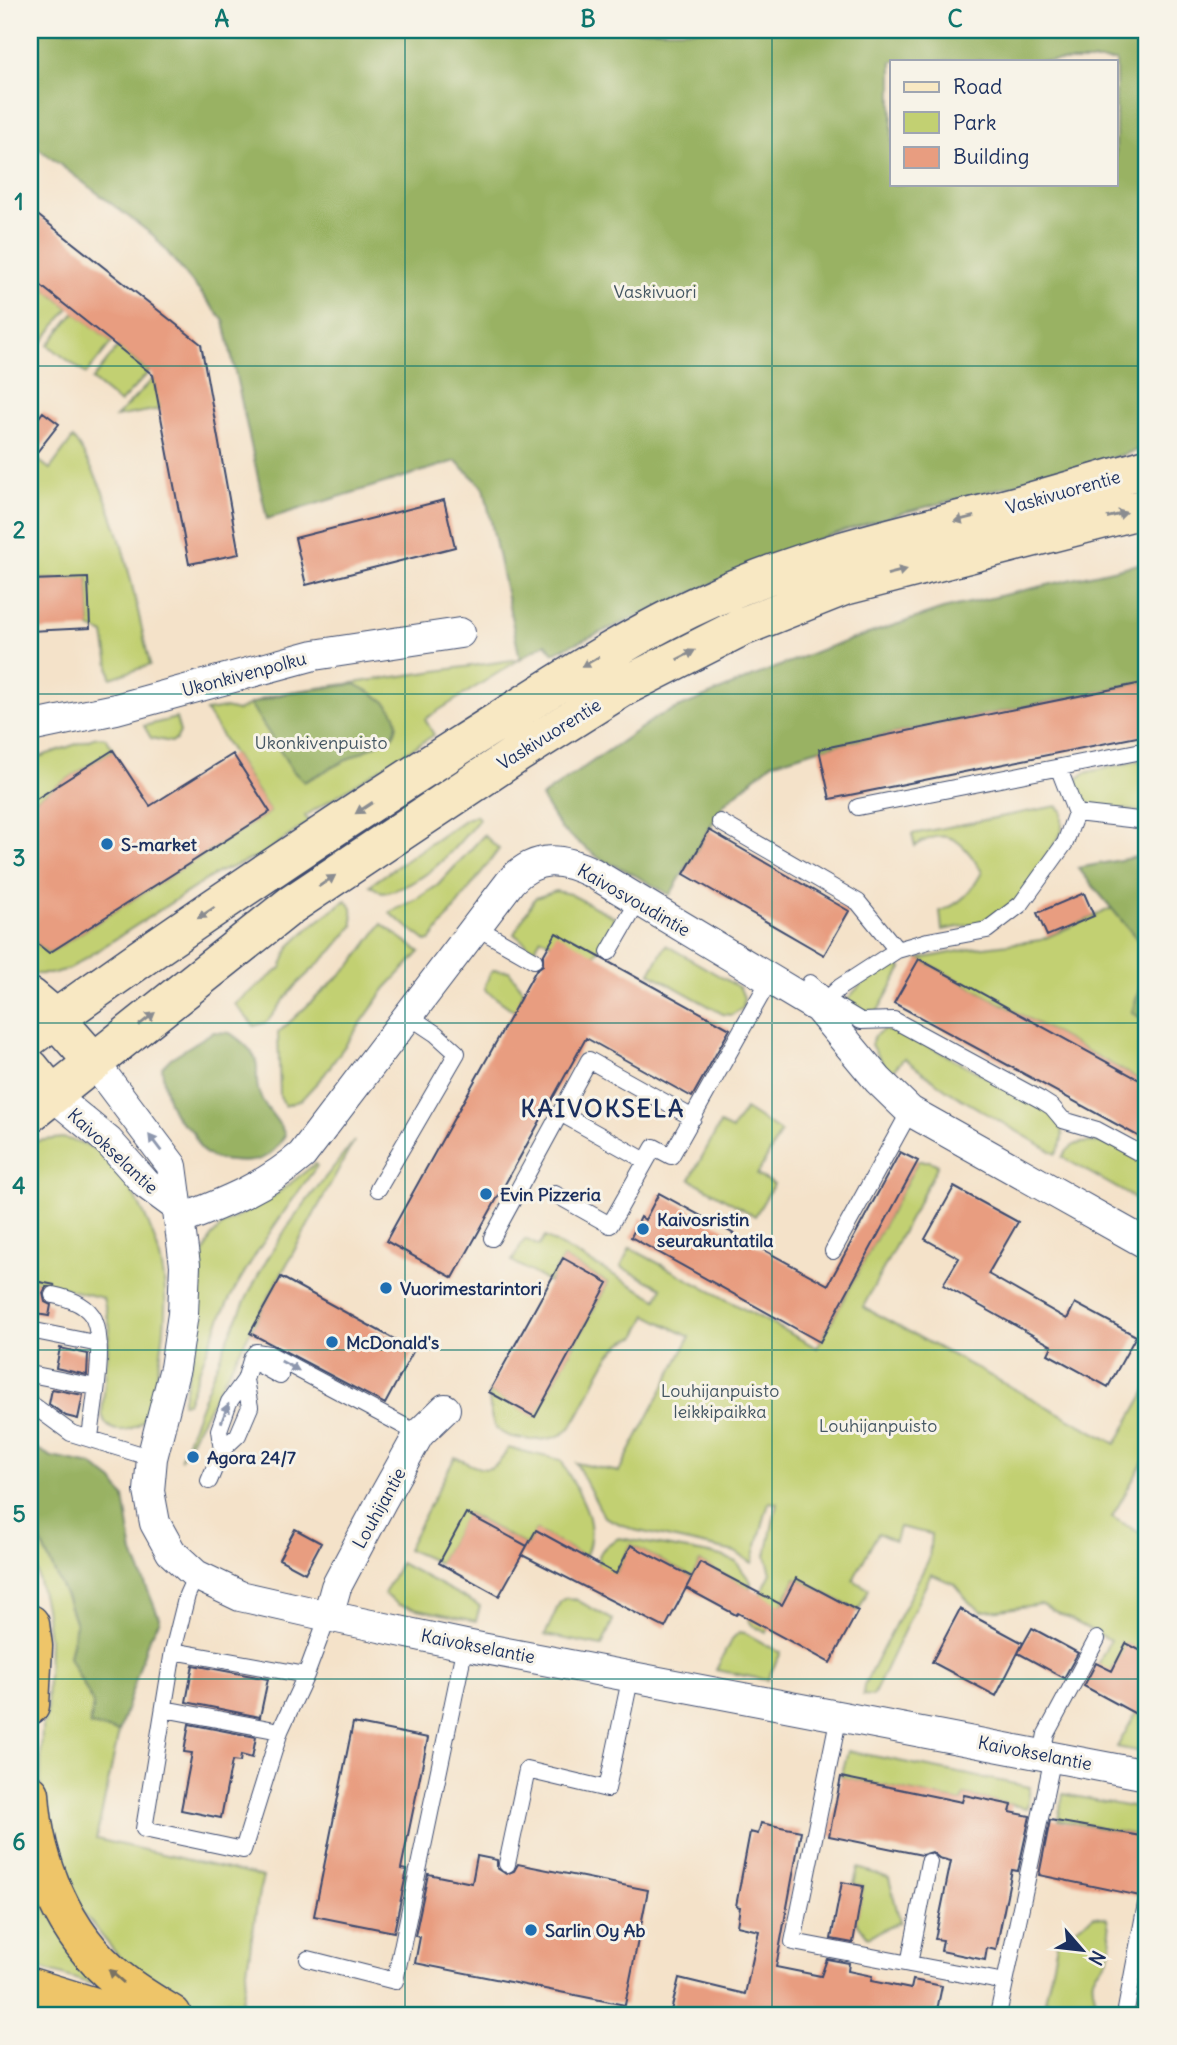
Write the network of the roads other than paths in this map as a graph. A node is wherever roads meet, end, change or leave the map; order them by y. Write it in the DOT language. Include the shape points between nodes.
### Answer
graph roads {
  1 [pos="1147,468"];
  2 [pos="1147,508"];
  3 [pos="460,633"];
  4 [pos="30,727"];
  5 [pos="1147,750"];
  6 [pos="1059,769"];
  7 [pos="858,807"];
  8 [pos="1076,813"];
  9 [pos="1147,821"];
  10 [pos="720,822"];
  11 [pos="639,900"];
  12 [pos="476,927"];
  13 [pos="897,950"];
  14 [pos="609,952"];
  15 [pos="534,960"];
  16 [pos="770,979"];
  17 [pos="819,996"];
  18 [pos="409,1016"];
  19 [pos="38,1017"];
  20 [pos="93,1061"];
  21 [pos="37,1092"];
  22 [pos="910,1111"];
  23 [pos="560,1113"];
  24 [pos="693,1118"];
  25 [pos="1147,1157"];
  26 [pos="646,1161"];
  27 [pos="379,1189"];
  28 [pos="555,1194"];
  29 [pos="178,1213"];
  30 [pos="492,1238"];
  31 [pos="1147,1244"];
  32 [pos="833,1251"];
  33 [pos="53,1295"];
  34 [pos="30,1330"];
  35 [pos="99,1344"];
  36 [pos="251,1360"];
  37 [pos="30,1374"];
  38 [pos="280,1376"];
  39 [pos="96,1387"];
  40 [pos="30,1403"];
  41 [pos="445,1409"];
  42 [pos="419,1434"];
  43 [pos="90,1438"];
  44 [pos="152,1458"];
  45 [pos="209,1481"];
  46 [pos="196,1575"];
  47 [pos="328,1616"];
  48 [pos="30,1624"];
  49 [pos="1097,1639"];
  50 [pos="465,1644"];
  51 [pos="173,1651"];
  52 [pos="306,1675"];
  53 [pos="631,1675"];
  54 [pos="30,1705"];
  55 [pos="164,1709"];
  56 [pos="839,1715"];
  57 [pos="280,1731"];
  58 [pos="1048,1756"];
  59 [pos="1147,1775"];
  60 [pos="30,1794"];
  61 [pos="929,1862"];
  62 [pos="507,1864"];
  63 [pos="1146,1903"];
  64 [pos="308,1959"];
  65 [pos="909,1964"];
  66 [pos="1005,1982"];
  67 [pos="30,1987"];
  68 [pos="121,2015"];
  69 [pos="172,2015"];
  70 [pos="998,2015"];
  71 [pos="1125,2015"];
  1 -- 19 [label="main road, Vaskivuorentie, one-way" via="832,553 715,597 577,670"];
  20 -- 2 [label="main road, Vaskivuorentie, one-way" via="292,905 625,686 740,628 844,586"];
  3 -- 4 [label="street, Ukonkivenpolku" via="314,655 117,709"];
  5 -- 6 [label="lane"];
  6 -- 7 [label="lane"];
  6 -- 8 [label="lane"];
  8 -- 9 [label="lane"];
  8 -- 13 [label="lane" via="1065,843 1013,911 987,930"];
  10 -- 13 [label="lane" via="858,902"];
  11 -- 12 [label="street, Kaivosvoudintie" via="580,867 544,862 521,870"];
  11 -- 14 [label="lane"];
  11 -- 16 [label="street, Kaivosvoudintie"];
  12 -- 15 [label="lane"];
  12 -- 18 [label="street, Kaivosvoudintie"];
  13 -- 17 [label="lane"];
  16 -- 17 [label="street, Kaivosvoudintie"];
  16 -- 24 [label="lane"];
  17 -- 22 [label="street, Kaivosvoudintie" via="878,1080"];
  17 -- 25 [label="lane" via="861,1021 894,1020 1041,1100 1063,1120 1097,1130"];
  18 -- 27 [label="lane" via="457,1054"];
  18 -- 29 [label="street, Kaivosvoudintie" via="302,1155 243,1195"];
  19 -- 20 [label="main road"];
  20 -- 21 [label="main road, Vaskivuorentie"];
  29 -- 20 [label="street, Kaivokselantie, one-way" via="172,1166"];
  21 -- 29 [label="street, Kaivokselantie" via="108,1141"];
  22 -- 31 [label="street, Kaivosvoudintie"];
  22 -- 32 [label="lane"];
  23 -- 24 [label="lane" via="589,1060"];
  23 -- 26 [label="lane"];
  23 -- 30 [label="lane"];
  24 -- 26 [label="lane" via="671,1156 654,1147"];
  26 -- 28 [label="lane" via="610,1225"];
  29 -- 44 [label="street, Kaivokselantie" via="185,1265 180,1341"];
  33 -- 35 [label="lane" via="85,1308 94,1318"];
  34 -- 35 [label="lane"];
  35 -- 39 [label="lane"];
  36 -- 38 [label="lane"];
  36 -- 42 [label="lane, one-way" via="256,1352 269,1354"];
  45 -- 36 [label="lane, one-way" via="222,1450 219,1430"];
  37 -- 39 [label="lane"];
  39 -- 43 [label="lane"];
  40 -- 43 [label="lane" via="71,1433"];
  41 -- 42 [label="street, Louhijantie"];
  42 -- 47 [label="street, Louhijantie" via="336,1587"];
  43 -- 44 [label="lane"];
  44 -- 46 [label="street, Kaivokselantie" via="149,1491 155,1523 171,1552"];
  46 -- 47 [label="street, Kaivokselantie" via="240,1596"];
  46 -- 51 [label="lane"];
  47 -- 50 [label="street, Kaivokselantie"];
  47 -- 52 [label="lane"];
  48 -- 54 [label="highway"];
  49 -- 58 [label="lane" via="1046,1734"];
  50 -- 53 [label="street, Kaivokselantie"];
  50 -- 64 [label="lane" via="395,1981"];
  51 -- 52 [label="lane"];
  51 -- 55 [label="lane"];
  52 -- 57 [label="lane"];
  53 -- 56 [label="street, Kaivokselantie"];
  53 -- 62 [label="lane" via="607,1789 527,1770"];
  55 -- 57 [label="lane"];
  55 -- 57 [label="lane" via="144,1829 243,1850"];
  56 -- 58 [label="street, Kaivokselantie"];
  56 -- 65 [label="lane" via="793,1942"];
  58 -- 59 [label="street, Kaivokselantie"];
  58 -- 66 [label="lane"];
  69 -- 60 [label="highway, one-way" via="117,1979 68,1920 39,1855"];
  61 -- 65 [label="lane"];
  63 -- 71 [label="lane"];
  65 -- 66 [label="lane"];
  66 -- 70 [label="lane"];
  67 -- 68 [label="highway"];
}
